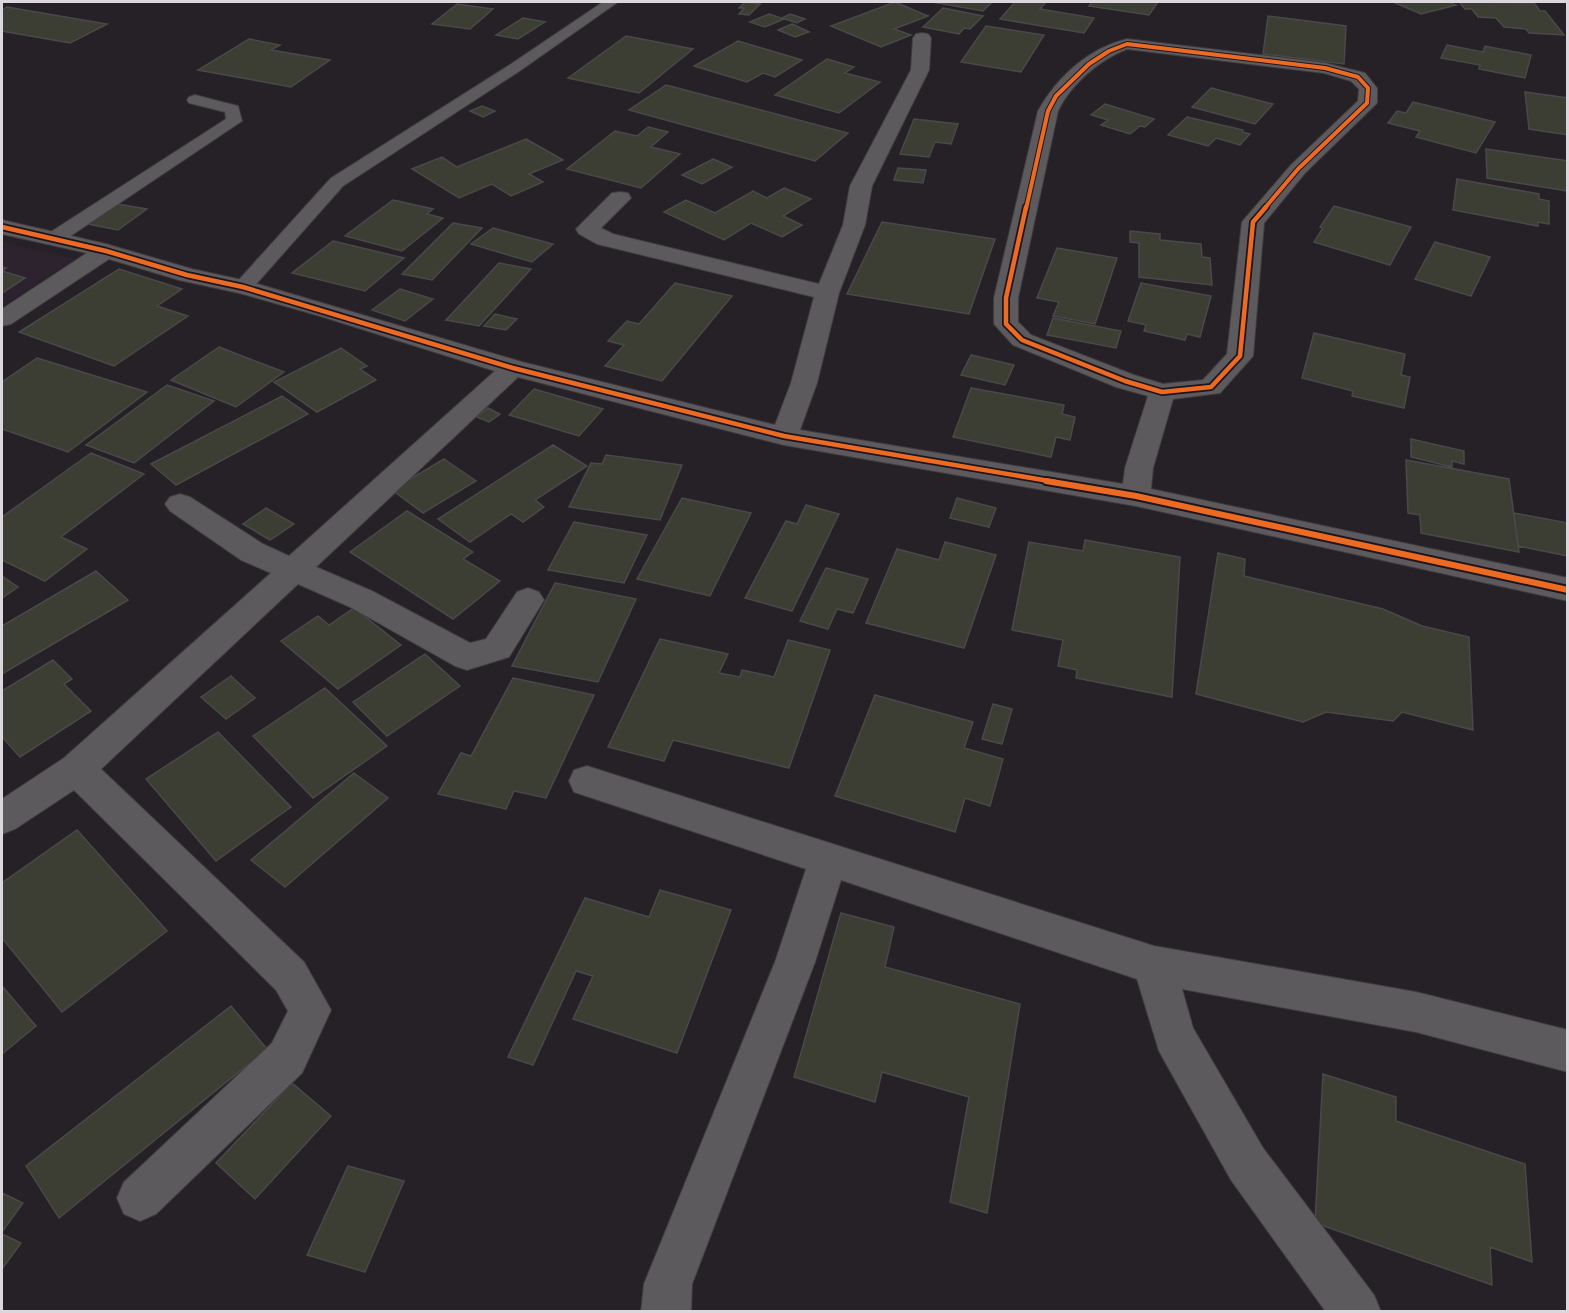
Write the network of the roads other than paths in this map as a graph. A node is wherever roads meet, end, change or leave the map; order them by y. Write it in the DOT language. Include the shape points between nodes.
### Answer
graph roads {
  1 [pos="611,2"];
  2 [pos="922,38"];
  3 [pos="195,100"];
  4 [pos="620,198"];
  5 [pos="2,227"];
  6 [pos="53,239"];
  7 [pos="106,251"];
  8 [pos="243,287"];
  9 [pos="827,293"];
  10 [pos="2,319"];
  11 [pos="513,368"];
  12 [pos="1162,392"];
  13 [pos="784,436"];
  14 [pos="1136,496"];
  15 [pos="180,504"];
  16 [pos="292,571"];
  17 [pos="1568,590"];
  18 [pos="528,600"];
  19 [pos="77,769"];
  20 [pos="587,781"];
  21 [pos="2,818"];
  22 [pos="828,861"];
  23 [pos="1154,966"];
  24 [pos="1568,1051"];
  25 [pos="140,1198"];
  26 [pos="666,1311"];
  27 [pos="1357,1311"];
  1 -- 8 [label="lane" via="337,182"];
  2 -- 9 [label="street" via="920,70 861,186 854,225"];
  3 -- 6 [label="lane" via="232,110 234,121"];
  4 -- 9 [label="street" via="587,229 605,239"];
  5 -- 6 [label="street"];
  6 -- 7 [label="street"];
  7 -- 8 [label="street"];
  7 -- 10 [label="street"];
  8 -- 11 [label="street"];
  9 -- 13 [label="street" via="804,383"];
  11 -- 13 [label="street"];
  11 -- 16 [label="street"];
  12 -- 12 [label="street" via="1022,340 1005,324 1006,298 1048,111 1056,95 1108,51 1127,44 1325,68 1358,77 1368,88 1367,103 1298,169 1253,222 1240,356 1211,387"];
  12 -- 14 [label="street" via="1139,468"];
  13 -- 14 [label="street"];
  14 -- 17 [label="street"];
  15 -- 16 [label="street" via="252,552"];
  16 -- 18 [label="street" via="361,599 467,657 497,648"];
  16 -- 19 [label="street"];
  19 -- 21 [label="street"];
  19 -- 25 [label="street" via="290,976 310,1010 287,1058"];
  20 -- 22 [label="street"];
  22 -- 23 [label="street"];
  22 -- 26 [label="street" via="795,962 668,1284"];
  23 -- 24 [label="street" via="1416,1012"];
  23 -- 27 [label="street" via="1174,1036 1248,1164"];
}
